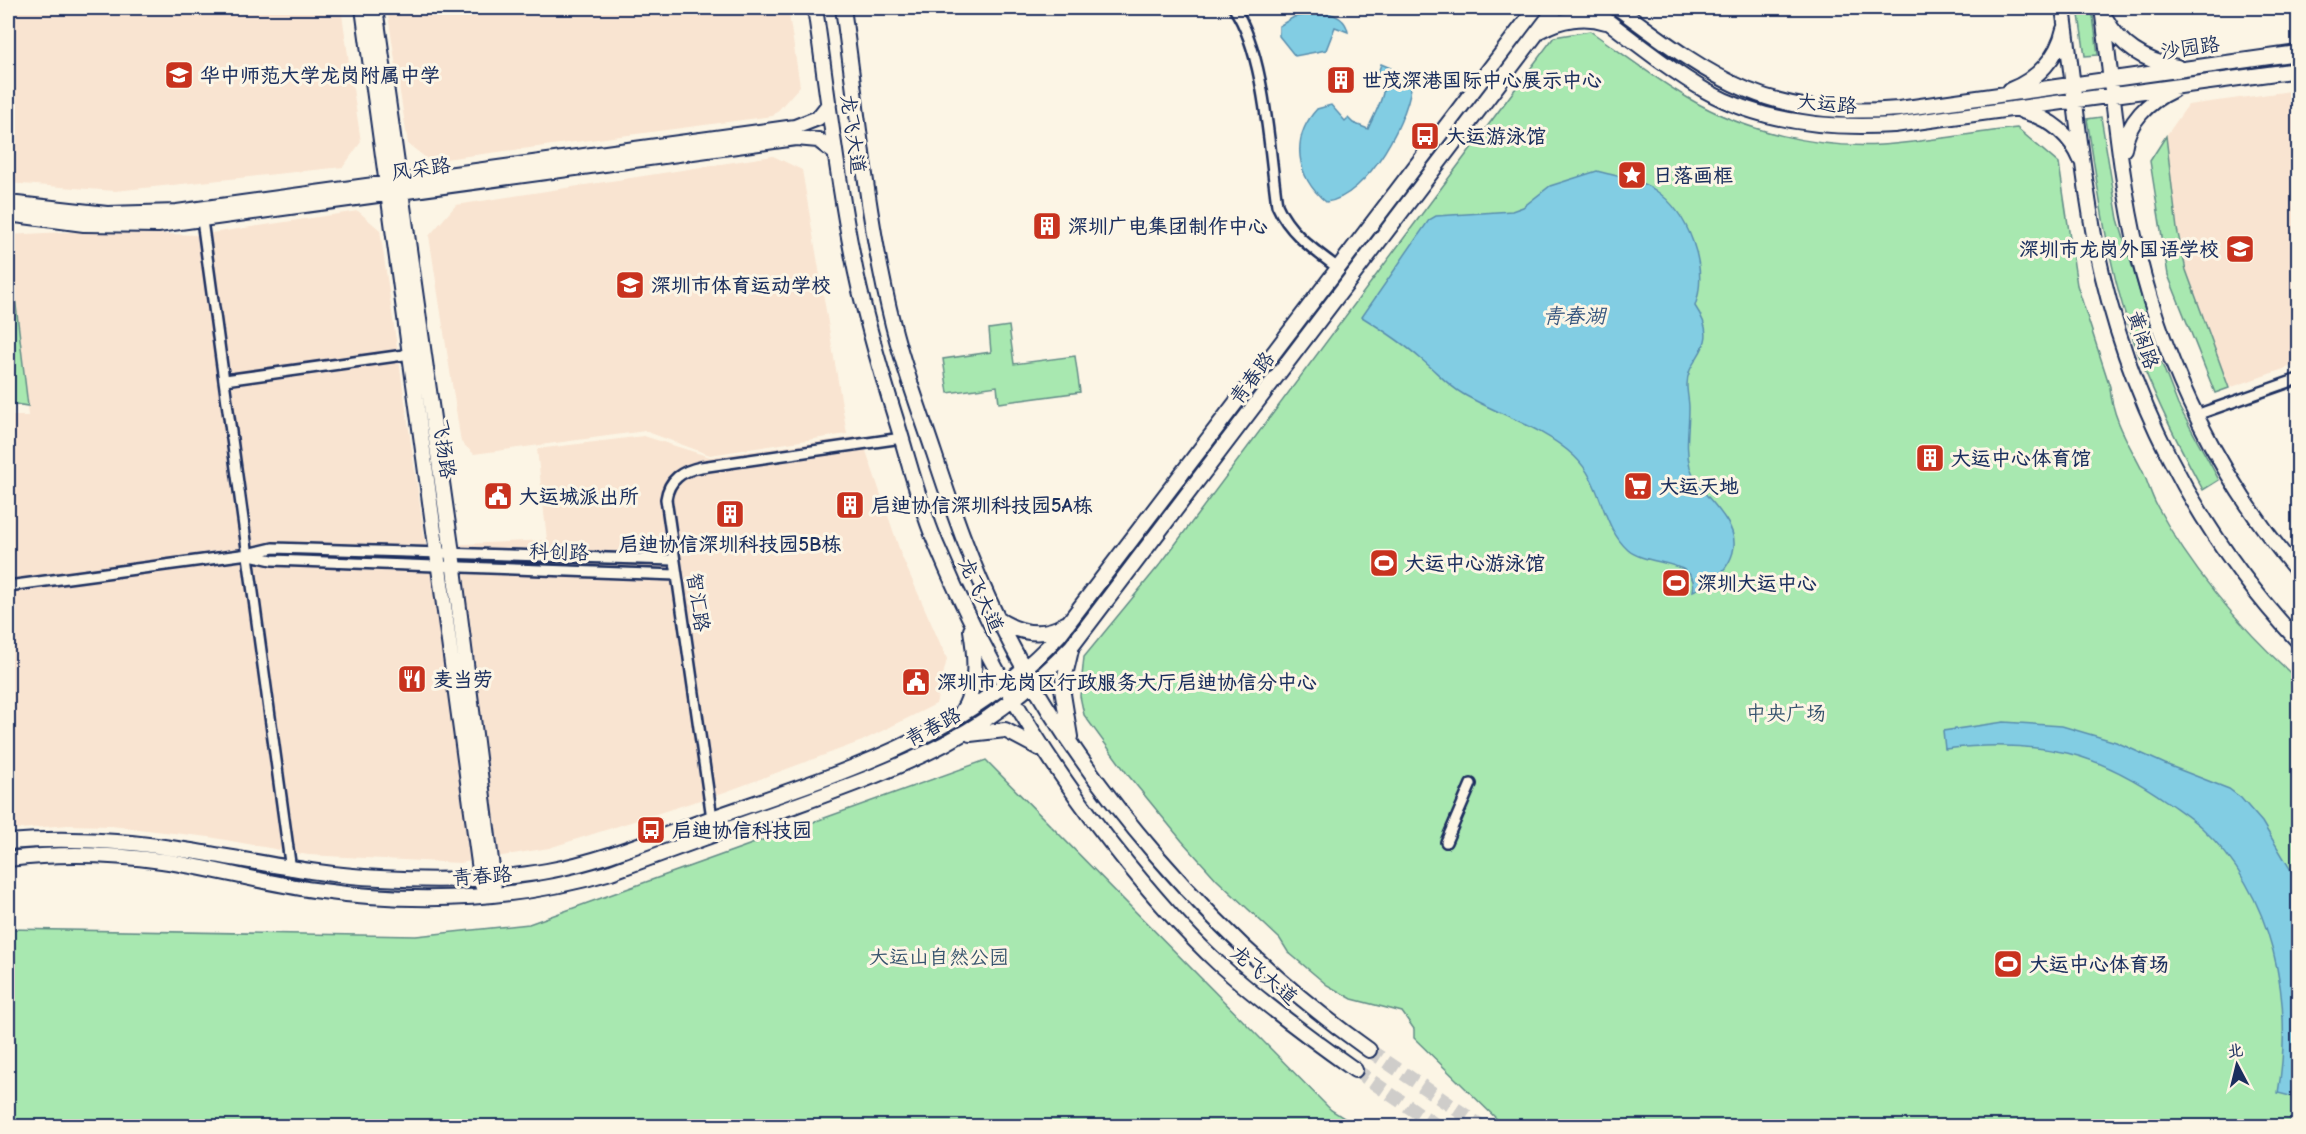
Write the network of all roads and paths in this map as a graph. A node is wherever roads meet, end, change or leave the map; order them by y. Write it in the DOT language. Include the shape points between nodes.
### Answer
graph roads {
  1 [pos="363,8"];
  2 [pos="375,8"];
  3 [pos="815,8"];
  4 [pos="843,8"];
  5 [pos="1234,8"];
  6 [pos="1528,8"];
  7 [pos="1536,8"];
  8 [pos="1556,8"];
  9 [pos="1590,8"];
  10 [pos="1618,8"];
  11 [pos="2063,8"];
  12 [pos="2103,10"];
  13 [pos="1524,23"];
  14 [pos="2065,23"];
  15 [pos="1613,25"];
  16 [pos="1538,32"];
  17 [pos="2298,52"];
  18 [pos="2188,68"];
  19 [pos="2298,70"];
  20 [pos="2112,79"];
  21 [pos="2081,84"];
  22 [pos="2185,86"];
  23 [pos="2114,95"];
  24 [pos="1997,96"];
  25 [pos="2090,99"];
  26 [pos="2076,101"];
  27 [pos="829,104"];
  28 [pos="2010,110"];
  29 [pos="835,153"];
  30 [pos="2123,160"];
  31 [pos="2086,173"];
  32 [pos="395,186"];
  33 [pos="8,203"];
  34 [pos="8,214"];
  35 [pos="202,220"];
  36 [pos="1338,268"];
  37 [pos="411,354"];
  38 [pos="2298,379"];
  39 [pos="225,380"];
  40 [pos="2196,415"];
  41 [pos="902,438"];
  42 [pos="248,554"];
  43 [pos="446,560"];
  44 [pos="674,560"];
  45 [pos="2298,572"];
  46 [pos="676,575"];
  47 [pos="8,586"];
  48 [pos="969,616"];
  49 [pos="997,619"];
  50 [pos="1072,619"];
  51 [pos="2298,641"];
  52 [pos="1072,646"];
  53 [pos="1025,668"];
  54 [pos="1033,685"];
  55 [pos="1004,686"];
  56 [pos="1013,702"];
  57 [pos="957,719"];
  58 [pos="962,735"];
  59 [pos="1071,745"];
  60 [pos="1043,751"];
  61 [pos="1472,784"];
  62 [pos="712,818"];
  63 [pos="8,842"];
  64 [pos="1446,842"];
  65 [pos="8,859"];
  66 [pos="291,870"];
  67 [pos="487,878"];
  68 [pos="489,895"];
  69 [pos="1370,1050"];
  70 [pos="1355,1070"];
  1 -- 32 [label="street, 飞扬路"];
  2 -- 32 [label="street, 飞扬路"];
  3 -- 27 [label="street, 龙飞大道"];
  4 -- 49 [label="street, 龙飞大道" via="874,224 893,324 964,543"];
  5 -- 36 [label="street" via="1258,74 1277,205 1284,221 1300,238"];
  6 -- 13 [label="street"];
  7 -- 13 [label="street, 青春路"];
  8 -- 16 [label="street, 青春路"];
  9 -- 15 [label="street, 大运路"];
  10 -- 24 [label="street, 大运路" via="1727,82 1806,108 1867,112"];
  11 -- 14 [label="street, 黄阁路"];
  12 -- 18 [label="street" via="2112,30 2135,52 2163,64"];
  12 -- 20 [label="street, 黄阁路"];
  13 -- 36 [label="street, 青春路"];
  14 -- 21 [label="street, 黄阁路"];
  14 -- 24 [label="street" via="2056,52 2047,64 2034,77"];
  15 -- 16 [label="street" via="1581,18"];
  15 -- 28 [label="street, 大运路" via="1708,92 1782,119 1866,127"];
  16 -- 52 [label="street, 青春路"];
  17 -- 18 [label="street, 沙园路"];
  18 -- 20 [label="street, 沙园路"];
  19 -- 22 [label="street, 沙园路"];
  20 -- 21 [label="street, 沙园路"];
  20 -- 23 [label="street, 黄阁路"];
  21 -- 24 [label="street, 大运路"];
  21 -- 26 [label="street, 黄阁路"];
  22 -- 23 [label="street, 沙园路"];
  22 -- 30 [label="street" via="2146,107 2129,132"];
  23 -- 25 [label="street, 沙园路"];
  23 -- 30 [label="street, 黄阁路"];
  25 -- 26 [label="street, 大运路"];
  26 -- 28 [label="street, 大运路"];
  26 -- 31 [label="street, 黄阁路"];
  27 -- 29 [label="street, 龙飞大道"];
  27 -- 32 [label="street, 风采路" via="818,118 795,127"];
  28 -- 31 [label="street" via="2050,122 2071,142"];
  29 -- 32 [label="street, 风采路" via="818,140 796,138"];
  29 -- 41 [label="street, 龙飞大道" via="860,292"];
  30 -- 40 [label="street, 黄阁路" via="2130,217 2148,292"];
  31 -- 51 [label="street, 黄阁路" via="2106,288 2139,390 2160,440 2233,563"];
  32 -- 33 [label="street, 风采路" via="159,214 84,213"];
  32 -- 35 [label="street, 风采路"];
  32 -- 37 [label="street, 飞扬路"];
  32 -- 43 [label="street, 飞扬路"];
  34 -- 35 [label="street, 风采路" via="107,226"];
  35 -- 39 [label="street"];
  36 -- 50 [label="street, 青春路"];
  37 -- 39 [label="street"];
  37 -- 43 [label="street, 飞扬路"];
  38 -- 40 [label="street"];
  39 -- 42 [label="street"];
  40 -- 45 [label="street, 黄阁路" via="2258,518"];
  41 -- 44 [label="street, 智汇路" via="683,472 671,483 666,499"];
  41 -- 48 [label="street, 龙飞大道" via="935,543"];
  42 -- 43 [label="street" via="273,548"];
  42 -- 47 [label="street"];
  42 -- 66 [label="street"];
  43 -- 44 [label="street"];
  43 -- 46 [label="street, 科创路"];
  43 -- 67 [label="street, 飞扬路"];
  44 -- 46 [label="street, 智汇路"];
  46 -- 62 [label="street, 智汇路"];
  48 -- 55 [label="street, 龙飞大道"];
  48 -- 57 [label="street" via="975,676 967,705"];
  49 -- 50 [label="street" via="1032,633 1051,630"];
  49 -- 53 [label="street, 龙飞大道"];
  50 -- 53 [label="street, 青春路"];
  52 -- 54 [label="street, 青春路"];
  52 -- 59 [label="street" via="1062,688"];
  53 -- 54 [label="street, 龙飞大道"];
  53 -- 55 [label="street, 青春路"];
  54 -- 56 [label="street, 青春路"];
  54 -- 59 [label="street, 龙飞大道"];
  55 -- 56 [label="street, 龙飞大道"];
  55 -- 57 [label="street, 青春路"];
  56 -- 58 [label="street, 青春路"];
  56 -- 60 [label="street, 龙飞大道"];
  57 -- 62 [label="street, 青春路" via="869,762"];
  58 -- 60 [label="street" via="1005,730"];
  58 -- 68 [label="street, 青春路" via="892,770 611,872 556,887"];
  59 -- 69 [label="street, 龙飞大道" via="1129,820 1239,945 1317,1013"];
  60 -- 70 [label="street, 龙飞大道" via="1115,848 1183,927 1251,991"];
  61 -- 64 [label="street"];
  62 -- 67 [label="street, 青春路" via="577,864"];
  63 -- 66 [label="street, 青春路" via="117,842"];
  65 -- 68 [label="street, 青春路" via="69,855 141,859 315,890 419,898"];
  66 -- 67 [label="street, 青春路" via="378,878"];
  67 -- 68 [label="street, 飞扬路"];
}
